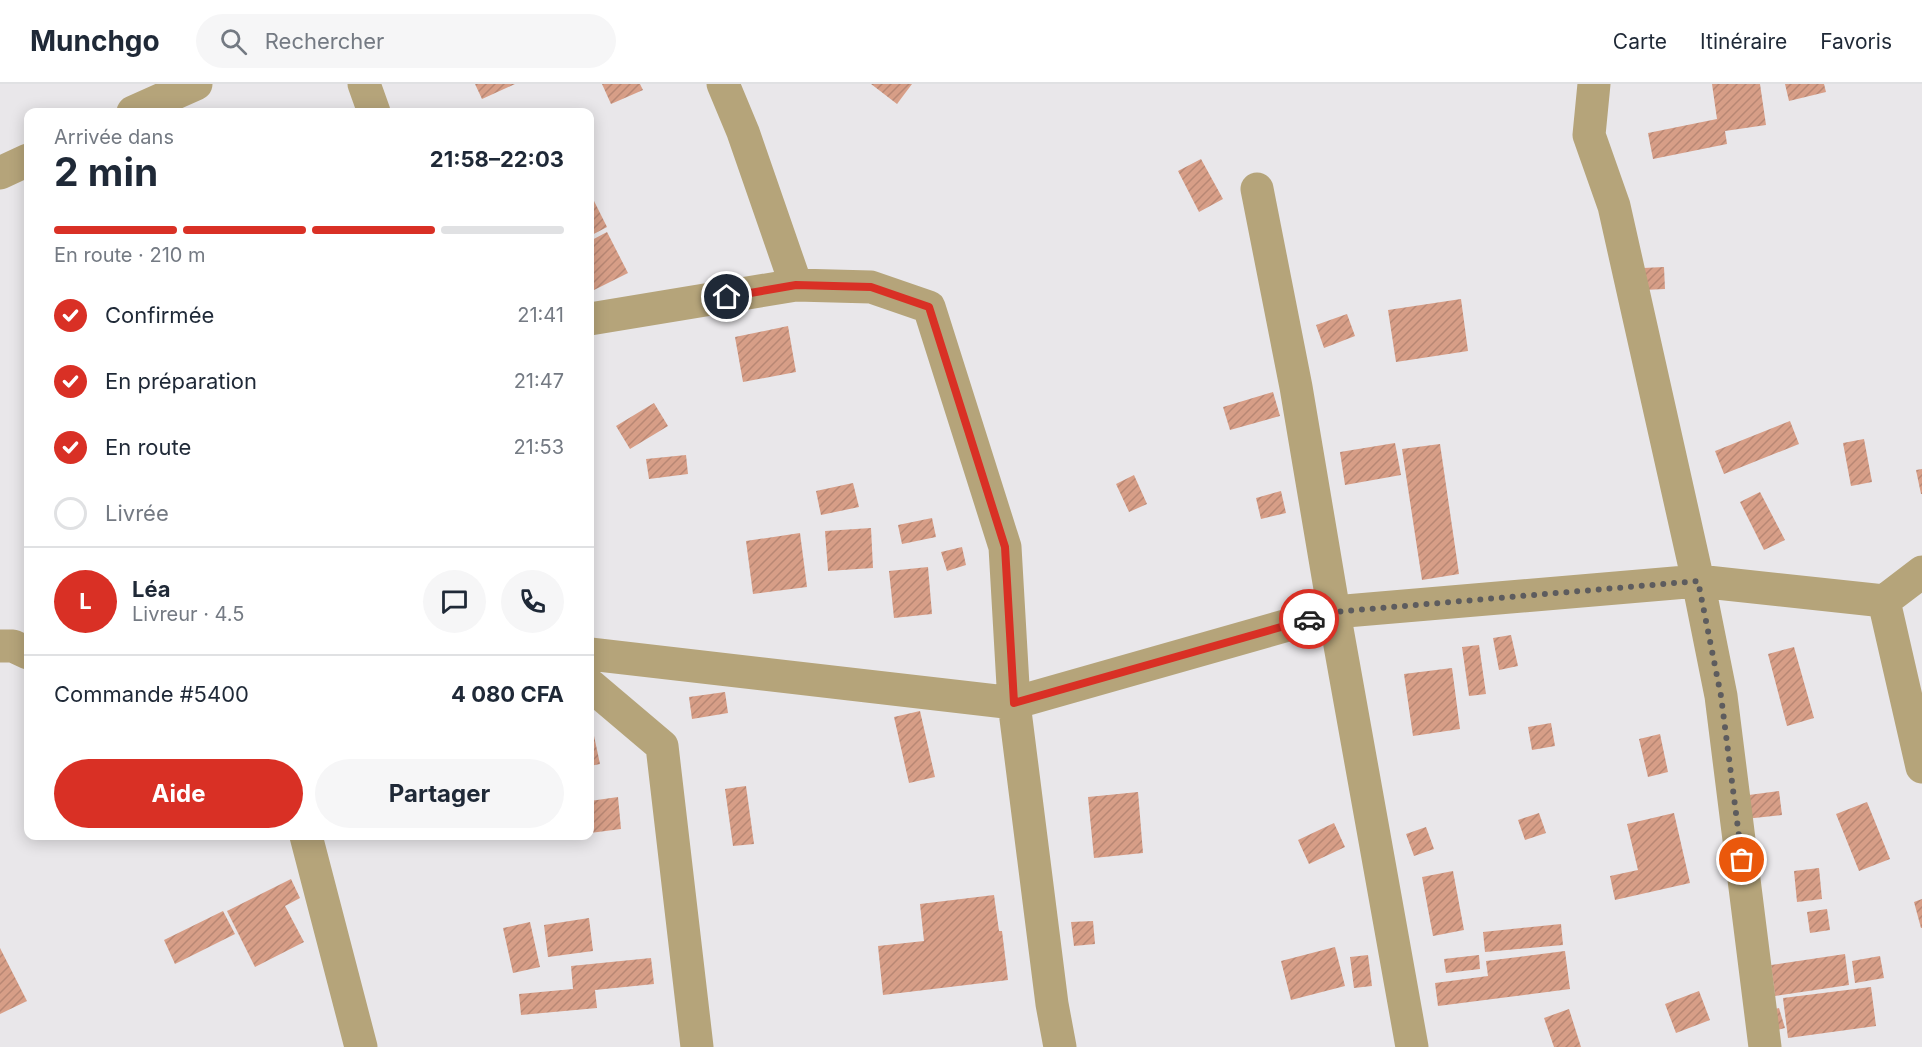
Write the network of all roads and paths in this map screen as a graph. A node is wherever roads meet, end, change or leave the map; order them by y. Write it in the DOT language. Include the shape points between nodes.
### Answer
graph roads {
  1 [pos="196,84"];
  2 [pos="363,84"];
  3 [pos="723,84"];
  4 [pos="1594,84"];
  5 [pos="142,108"];
  6 [pos="372,108"];
  7 [pos="24,162"];
  8 [pos="0,173"];
  9 [pos="1257,189"];
  10 [pos="796,285"];
  11 [pos="594,318"];
  12 [pos="1922,572"];
  13 [pos="1698,581"];
  14 [pos="1884,601"];
  15 [pos="1334,612"];
  16 [pos="0,646"];
  17 [pos="24,651"];
  18 [pos="594,654"];
  19 [pos="594,688"];
  20 [pos="1014,703"];
  21 [pos="1922,767"];
  22 [pos="307,840"];
  23 [pos="361,1047"];
  24 [pos="697,1047"];
  25 [pos="1060,1047"];
  26 [pos="1412,1047"];
  27 [pos="1766,1047"];
  1 -- 5 [label="street"];
  2 -- 6 [label="street"];
  3 -- 10 [label="street"];
  4 -- 13 [label="street" via="1589,135 1614,206"];
  7 -- 8 [label="street"];
  9 -- 15 [label="street"];
  10 -- 11 [label="street"];
  10 -- 20 [label="street" via="871,287 929,307 1005,547"];
  12 -- 14 [label="street"];
  13 -- 14 [label="street"];
  13 -- 15 [label="street"];
  13 -- 27 [label="street" via="1721,696"];
  14 -- 21 [label="street"];
  15 -- 20 [label="street"];
  15 -- 26 [label="street"];
  16 -- 17 [label="street"];
  18 -- 20 [label="street"];
  19 -- 24 [label="street" via="662,746"];
  20 -- 25 [label="street"];
  22 -- 23 [label="street"];
}
